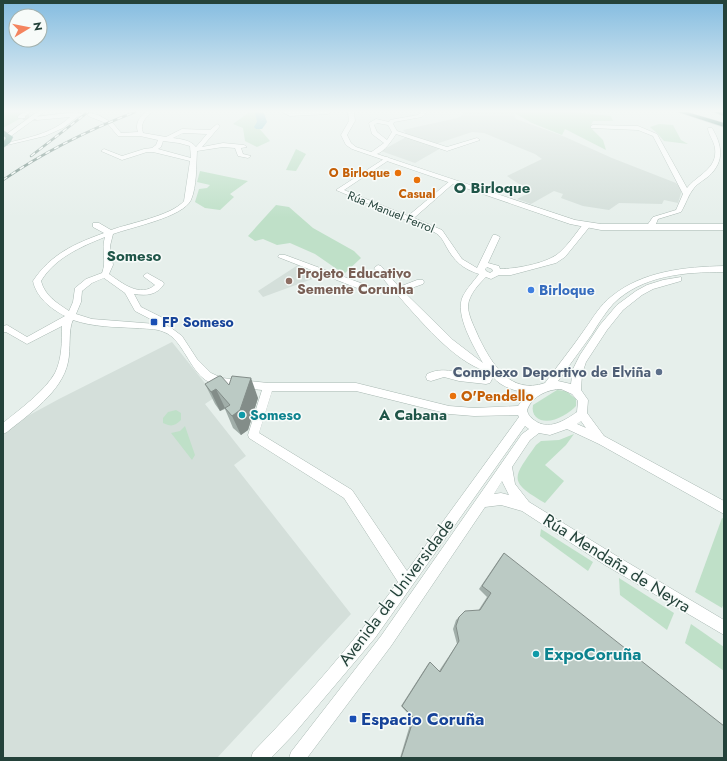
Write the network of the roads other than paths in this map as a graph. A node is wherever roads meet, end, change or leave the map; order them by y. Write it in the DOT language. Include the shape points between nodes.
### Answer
graph roads {
  1 [pos="157,148"];
  2 [pos="193,148"];
  3 [pos="199,148"];
  4 [pos="214,148"];
  5 [pos="241,148"];
  6 [pos="353,148"];
  7 [pos="383,148"];
  8 [pos="661,148"];
  9 [pos="719,148"];
  10 [pos="153,150"];
  11 [pos="104,151"];
  12 [pos="195,153"];
  13 [pos="372,154"];
  14 [pos="248,156"];
  15 [pos="387,159"];
  16 [pos="724,160"];
  17 [pos="717,161"];
  18 [pos="453,181"];
  19 [pos="687,195"];
  20 [pos="410,218"];
  21 [pos="96,225"];
  22 [pos="586,225"];
  23 [pos="724,227"];
  24 [pos="654,228"];
  25 [pos="110,233"];
  26 [pos="496,237"];
  27 [pos="282,257"];
  28 [pos="378,268"];
  29 [pos="724,269"];
  30 [pos="483,271"];
  31 [pos="105,275"];
  32 [pos="724,275"];
  33 [pos="147,276"];
  34 [pos="420,282"];
  35 [pos="398,290"];
  36 [pos="128,291"];
  37 [pos="69,318"];
  38 [pos="161,327"];
  39 [pos="3,329"];
  40 [pos="481,348"];
  41 [pos="460,351"];
  42 [pos="492,369"];
  43 [pos="431,377"];
  44 [pos="480,378"];
  45 [pos="268,387"];
  46 [pos="517,388"];
  47 [pos="544,388"];
  48 [pos="576,391"];
  49 [pos="524,410"];
  50 [pos="582,414"];
  51 [pos="569,425"];
  52 [pos="3,428"];
  53 [pos="538,428"];
  54 [pos="603,441"];
  55 [pos="506,467"];
  56 [pos="484,500"];
  57 [pos="526,506"];
  58 [pos="724,508"];
  59 [pos="406,582"];
  60 [pos="724,630"];
  61 [pos="259,758"];
  62 [pos="297,758"];
  1 -- 10 [label="street"];
  2 -- 12 [label="street"];
  3 -- 12 [label="street"];
  4 -- 12 [label="street"];
  5 -- 14 [label="street" via="240,154"];
  6 -- 13 [label="street"];
  7 -- 13 [label="street"];
  8 -- 19 [label="street"];
  9 -- 17 [label="street"];
  10 -- 11 [label="street" via="122,158"];
  10 -- 12 [label="street"];
  12 -- 25 [label="street" via="189,197 184,205 169,214"];
  13 -- 15 [label="street"];
  15 -- 18 [label="street"];
  15 -- 20 [label="street, Rúa Manuel Ferrol" via="339,190"];
  16 -- 17 [label="street"];
  17 -- 19 [label="street" via="710,171 694,184"];
  18 -- 20 [label="street"];
  18 -- 22 [label="street"];
  19 -- 24 [label="street" via="679,212 656,218 652,224"];
  20 -- 30 [label="street, Rúa Manuel Ferrol" via="442,233 462,264 470,269"];
  21 -- 25 [label="street"];
  22 -- 24 [label="street"];
  22 -- 30 [label="street, Rúa Manuel Ferrol" via="562,255 553,261 517,271 497,272 493,266"];
  23 -- 24 [label="street"];
  25 -- 31 [label="street" via="106,246 109,265"];
  25 -- 37 [label="street" via="56,260 39,276 38,286 42,293"];
  26 -- 30 [label="street"];
  27 -- 35 [label="street" via="373,291"];
  28 -- 35 [label="street"];
  29 -- 47 [label="street" via="662,276 633,285 613,300"];
  30 -- 40 [label="street" via="467,298 464,310"];
  31 -- 36 [label="street"];
  31 -- 37 [label="street" via="89,281 78,290 78,301"];
  32 -- 48 [label="street" via="674,280 650,287 627,300 618,308 587,352 578,370"];
  33 -- 36 [label="street" via="160,284 156,290"];
  34 -- 35 [label="street"];
  35 -- 41 [label="street" via="442,338"];
  36 -- 38 [label="street" via="138,309 160,320"];
  37 -- 38 [label="street"];
  37 -- 39 [label="street" via="27,341 6,328"];
  37 -- 52 [label="street" via="64,362 59,376 34,402"];
  38 -- 45 [label="street" via="179,338 194,362 211,379 231,384"];
  40 -- 41 [label="street" via="472,352"];
  40 -- 42 [label="street"];
  41 -- 42 [label="street" via="482,368"];
  42 -- 44 [label="street" via="488,376"];
  42 -- 46 [label="street" via="501,380"];
  43 -- 44 [label="street" via="445,372 463,378"];
  44 -- 46 [label="street"];
  45 -- 49 [label="street" via="356,387 449,410"];
  45 -- 59 [label="street" via="253,435 348,494"];
  46 -- 47 [label="street"];
  46 -- 49 [label="street"];
  47 -- 48 [label="street" via="562,385"];
  47 -- 49 [label="street"];
  48 -- 50 [label="street" via="583,400"];
  49 -- 53 [label="street" via="530,424"];
  49 -- 59 [label="street, Avenida da Universidade"];
  50 -- 51 [label="street"];
  50 -- 54 [label="street"];
  51 -- 53 [label="street" via="550,430"];
  51 -- 54 [label="street"];
  53 -- 55 [label="street, Avenida da Universidade" via="526,437"];
  54 -- 58 [label="street"];
  55 -- 56 [label="street, Avenida da Universidade"];
  55 -- 57 [label="street, Rúa Mendaña de Neyra" via="507,482"];
  56 -- 57 [label="street, Rúa Mendaña de Neyra" via="501,499"];
  56 -- 62 [label="street, Avenida da Universidade" via="386,641"];
  57 -- 60 [label="street, Rúa Mendaña de Neyra"];
  59 -- 61 [label="street, Avenida da Universidade" via="370,633"];
}
